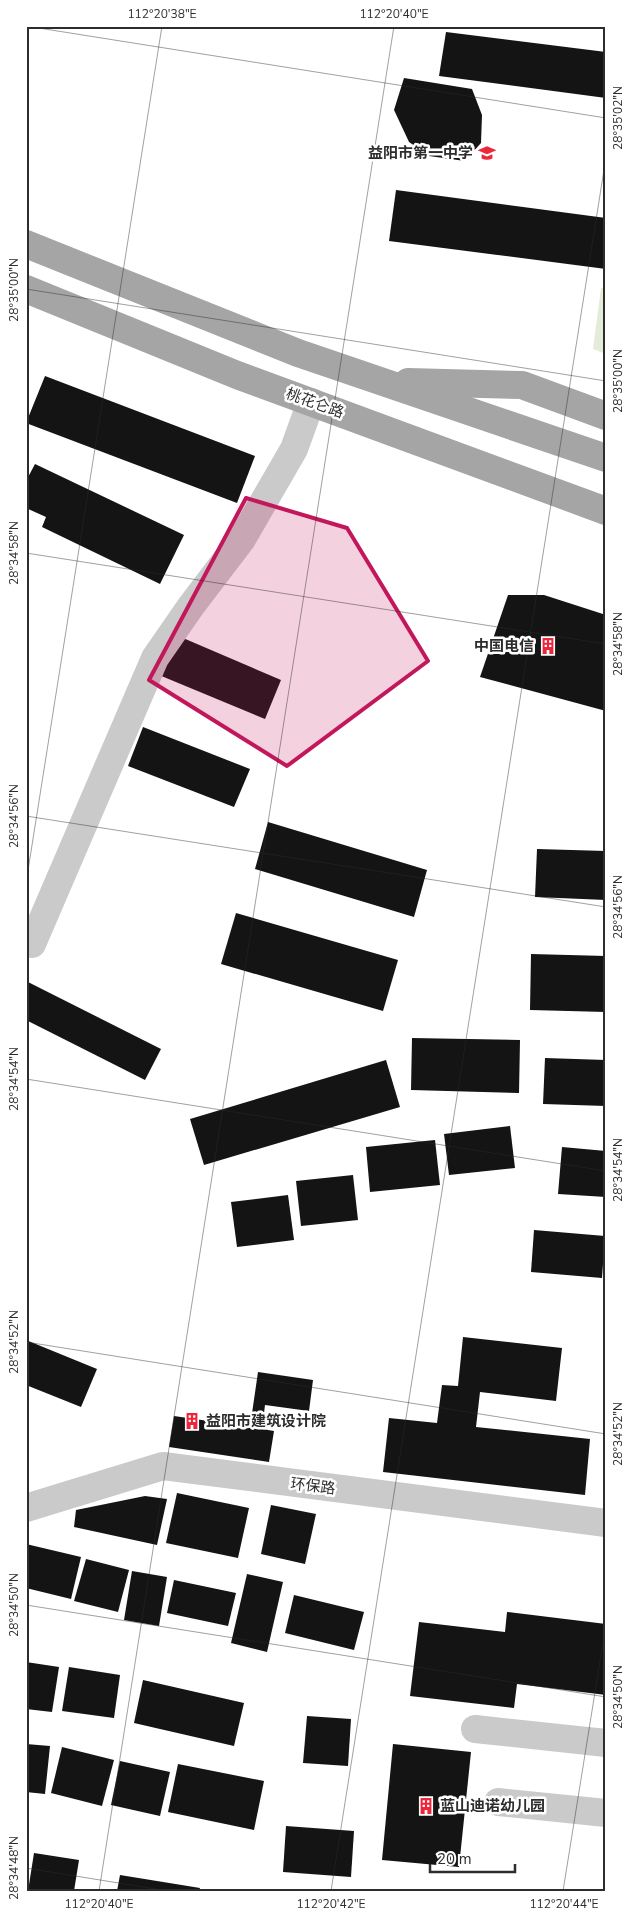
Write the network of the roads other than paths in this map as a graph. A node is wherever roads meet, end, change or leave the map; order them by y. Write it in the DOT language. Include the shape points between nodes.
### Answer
graph roads {
  1 [pos="26,244"];
  2 [pos="26,289"];
  3 [pos="379,381"];
  4 [pos="311,402"];
  5 [pos="606,416"];
  6 [pos="606,458"];
  7 [pos="606,511"];
  8 [pos="32,944"];
  9 [pos="26,1508"];
  10 [pos="606,1523"];
  11 [pos="475,1728"];
  12 [pos="606,1743"];
  13 [pos="498,1802"];
  14 [pos="606,1813"];
  1 -- 3 [label="main road" via="298,354"];
  2 -- 4 [label="main road, 桃花仑路"];
  3 -- 5 [label="main road" via="522,385"];
  3 -- 6 [label="main road"];
  4 -- 7 [label="main road, 桃花仑路"];
  4 -- 8 [label="street" via="294,449 242,539 155,658"];
  9 -- 10 [label="street, 环保路" via="163,1466"];
  11 -- 12 [label="street"];
  13 -- 14 [label="street"];
}
